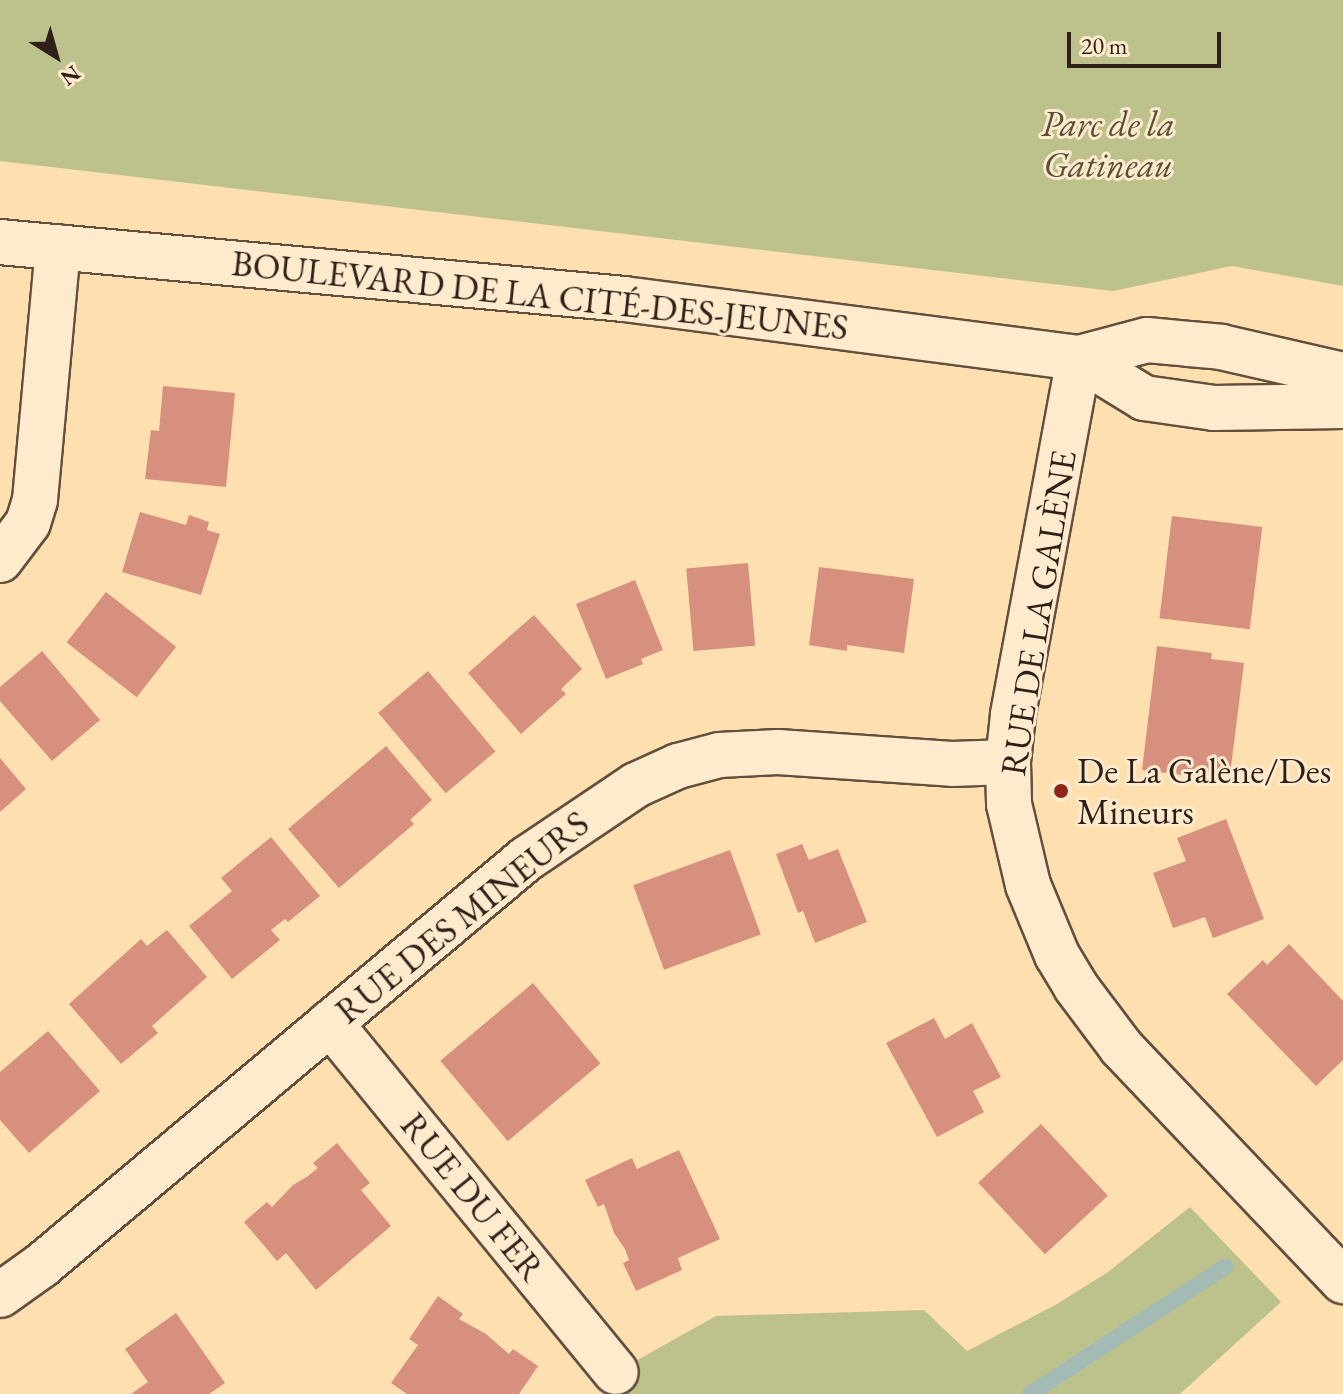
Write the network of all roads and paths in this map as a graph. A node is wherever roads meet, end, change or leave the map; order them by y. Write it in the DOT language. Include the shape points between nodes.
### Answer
graph roads {
  1 [pos="0,242"];
  2 [pos="58,247"];
  3 [pos="1079,358"];
  4 [pos="1343,375"];
  5 [pos="1343,406"];
  6 [pos="0,560"];
  7 [pos="1008,762"];
  8 [pos="330,1023"];
  9 [pos="1343,1281"];
  10 [pos="0,1295"];
  11 [pos="616,1372"];
  1 -- 2 [label="street, BOULEVARD DE LA CITÉ-DES-JEUNES"];
  2 -- 3 [label="street, BOULEVARD DE LA CITÉ-DES-JEUNES" via="624,299"];
  2 -- 6 [label="street" via="35,500 28,523"];
  3 -- 4 [label="street, BOULEVARD DE LA CITÉ-DES-JEUNES" via="1147,340 1221,347"];
  3 -- 5 [label="street, BOULEVARD DE LA CITÉ-DES-JEUNES" via="1144,398 1214,408"];
  3 -- 7 [label="street, RUE DE LA GALÈNE"];
  7 -- 8 [label="street, RUE DES MINEURS" via="952,764 778,752 719,755 678,766 636,785 526,859"];
  7 -- 9 [label="street, RUE DE LA GALÈNE" via="1009,804 1028,885 1076,987 1121,1047"];
  8 -- 10 [label="street, RUE DES MINEURS"];
  8 -- 11 [label="street, RUE DU FER"];
}
